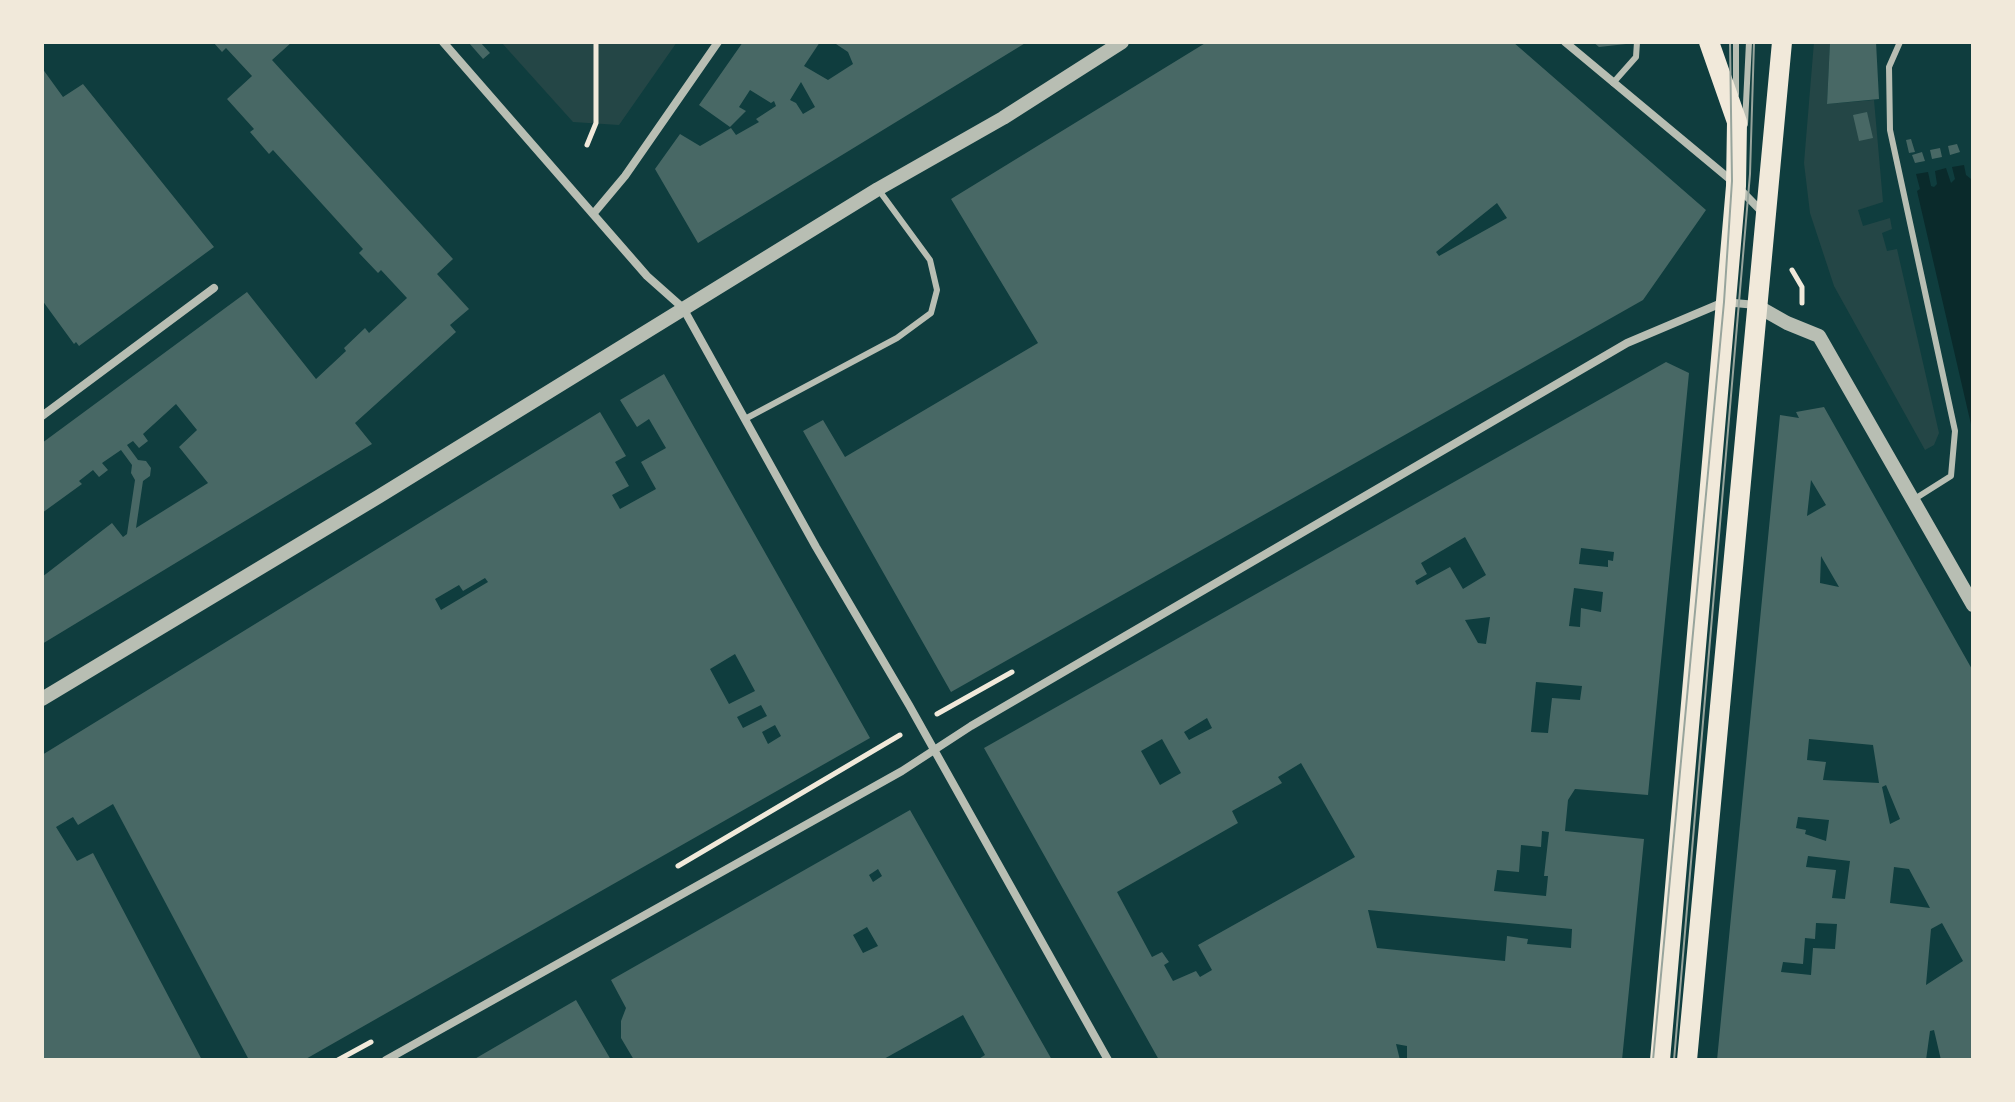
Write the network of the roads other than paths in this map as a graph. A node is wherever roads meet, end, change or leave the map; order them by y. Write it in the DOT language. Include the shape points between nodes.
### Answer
graph roads {
  1 [pos="443,42"];
  2 [pos="718,42"];
  3 [pos="1122,42"];
  4 [pos="1565,42"];
  5 [pos="1637,42"];
  6 [pos="1709,42"];
  7 [pos="1736,42"];
  8 [pos="1749,42"];
  9 [pos="1782,42"];
  10 [pos="1900,42"];
  11 [pos="1613,83"];
  12 [pos="1737,122"];
  13 [pos="1739,188"];
  14 [pos="878,189"];
  15 [pos="594,213"];
  16 [pos="1766,216"];
  17 [pos="214,288"];
  18 [pos="1728,302"];
  19 [pos="1757,306"];
  20 [pos="683,308"];
  21 [pos="42,416"];
  22 [pos="745,419"];
  23 [pos="1913,500"];
  24 [pos="1973,605"];
  25 [pos="42,699"];
  26 [pos="933,750"];
  27 [pos="386,1060"];
  28 [pos="1108,1060"];
  29 [pos="1660,1060"];
  30 [pos="1687,1060"];
  1 -- 15 [label="street"];
  2 -- 15 [label="street"];
  3 -- 14 [label="street"];
  4 -- 11 [label="street"];
  5 -- 11 [label="lane" via="1636,57"];
  6 -- 12 [label="main road"];
  7 -- 12 [label="lane"];
  8 -- 13 [label="lane"];
  9 -- 16 [label="main road"];
  10 -- 23 [label="lane" via="1889,67 1890,130 1955,431 1951,476"];
  11 -- 13 [label="street"];
  12 -- 13 [label="main road"];
  13 -- 16 [label="street"];
  13 -- 18 [label="main road"];
  14 -- 20 [label="street"];
  14 -- 22 [label="lane" via="930,260 937,290 931,313 897,338"];
  15 -- 20 [label="street" via="647,276"];
  16 -- 19 [label="main road"];
  17 -- 21 [label="street"];
  18 -- 19 [label="street"];
  18 -- 26 [label="street" via="1627,343"];
  18 -- 29 [label="main road"];
  19 -- 23 [label="street" via="1819,336"];
  19 -- 30 [label="main road"];
  20 -- 22 [label="street"];
  20 -- 25 [label="street"];
  22 -- 26 [label="street"];
  23 -- 24 [label="street"];
  26 -- 27 [label="street"];
  26 -- 28 [label="street"];
}
